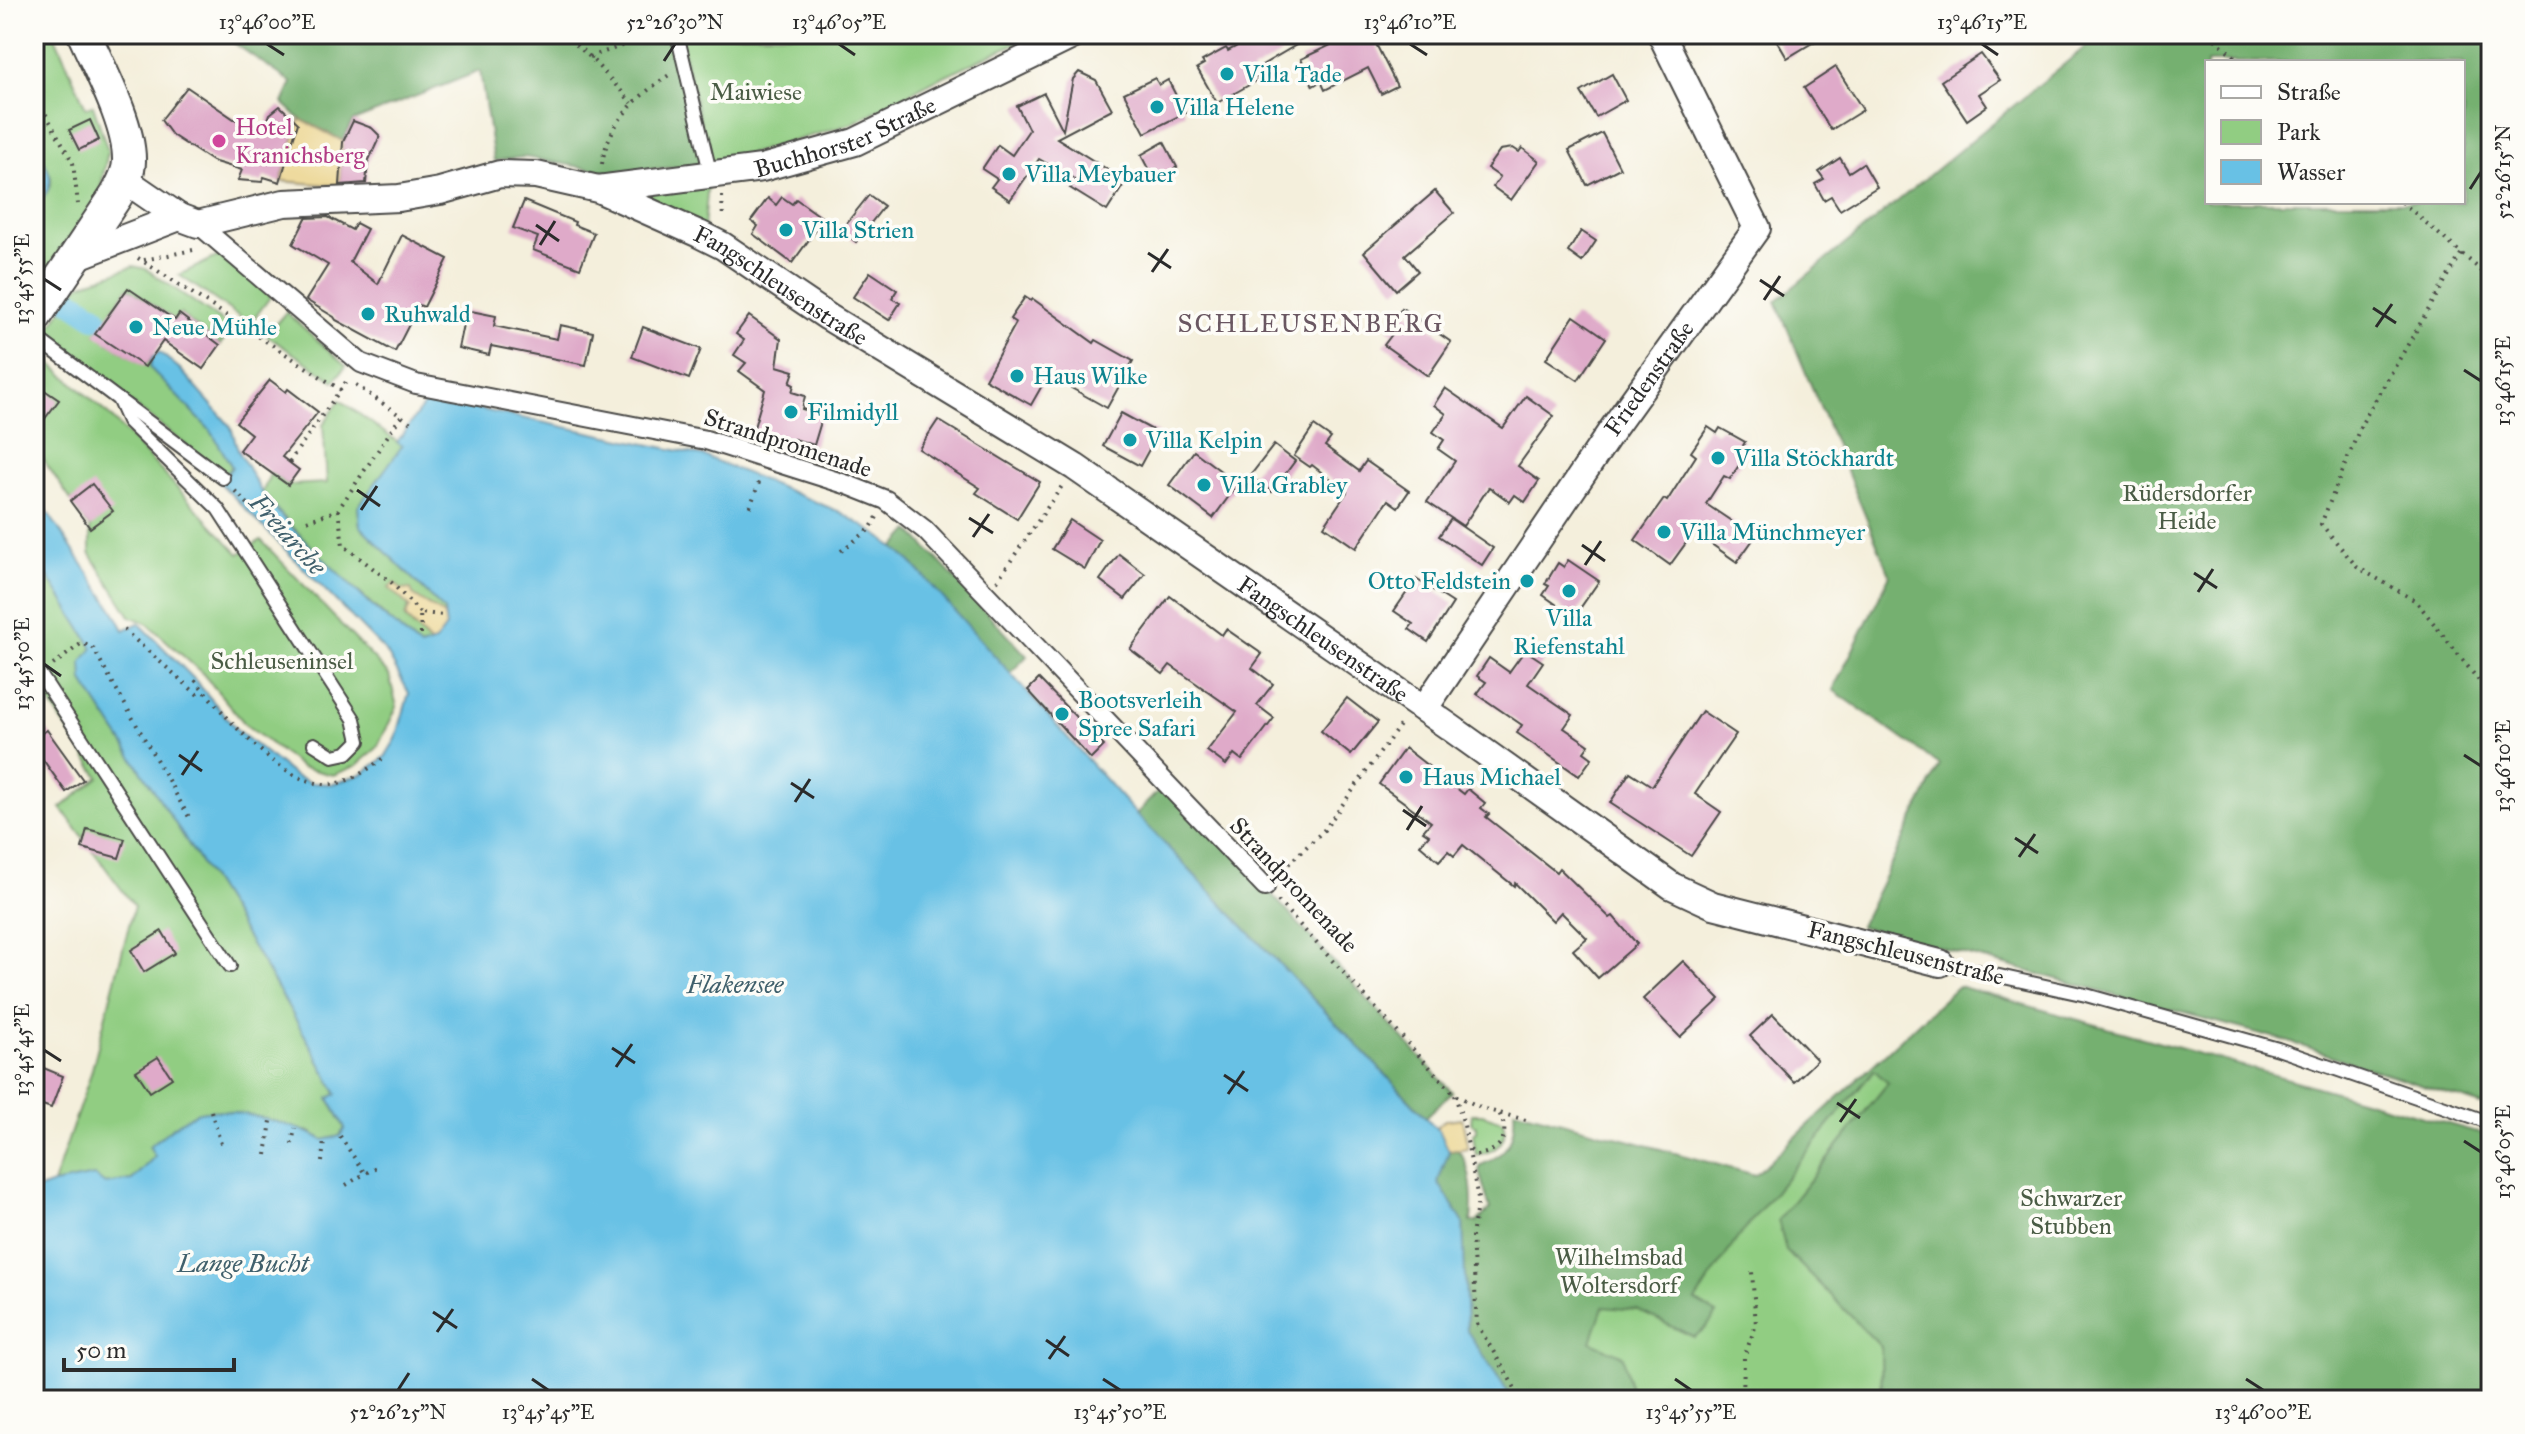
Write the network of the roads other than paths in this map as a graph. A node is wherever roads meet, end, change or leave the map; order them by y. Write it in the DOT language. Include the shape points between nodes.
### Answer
graph roads {
  1 [pos="84,34"];
  2 [pos="677,34"];
  3 [pos="1076,34"];
  4 [pos="1661,34"];
  5 [pos="716,175"];
  6 [pos="125,180"];
  7 [pos="598,189"];
  8 [pos="188,220"];
  9 [pos="72,263"];
  10 [pos="40,310"];
  11 [pos="34,336"];
  12 [pos="119,401"];
  13 [pos="223,478"];
  14 [pos="36,670"];
  15 [pos="1420,706"];
  16 [pos="314,744"];
  17 [pos="1265,887"];
  18 [pos="1940,963"];
  19 [pos="230,966"];
  20 [pos="2491,1123"];
  1 -- 6 [label="street" via="121,120 129,160"];
  2 -- 5 [label="lane"];
  3 -- 5 [label="street, Buchhorster Straße" via="855,142"];
  4 -- 15 [label="street, Friedenstraße" via="1757,228"];
  5 -- 7 [label="street, Buchhorster Straße"];
  6 -- 8 [label="street"];
  6 -- 9 [label="street"];
  7 -- 8 [label="street, Fangschleusenstraße" via="536,175 500,174 399,198 284,203"];
  7 -- 15 [label="street, Fangschleusenstraße" via="723,246 828,317 1075,467"];
  8 -- 9 [label="street, Fangschleusenstraße"];
  8 -- 17 [label="street, Strandpromenade" via="361,363 416,384 706,440 886,500 925,530"];
  9 -- 10 [label="street"];
  11 -- 12 [label="lane"];
  12 -- 13 [label="lane"];
  12 -- 16 [label="lane" via="128,421 218,509 354,719 359,741 347,753 333,756"];
  14 -- 19 [label="lane"];
  15 -- 18 [label="street, Fangschleusenstraße" via="1672,886 1713,905"];
  18 -- 20 [label="lane, Fangschleusenstraße" via="2086,995 2278,1049"];
}
